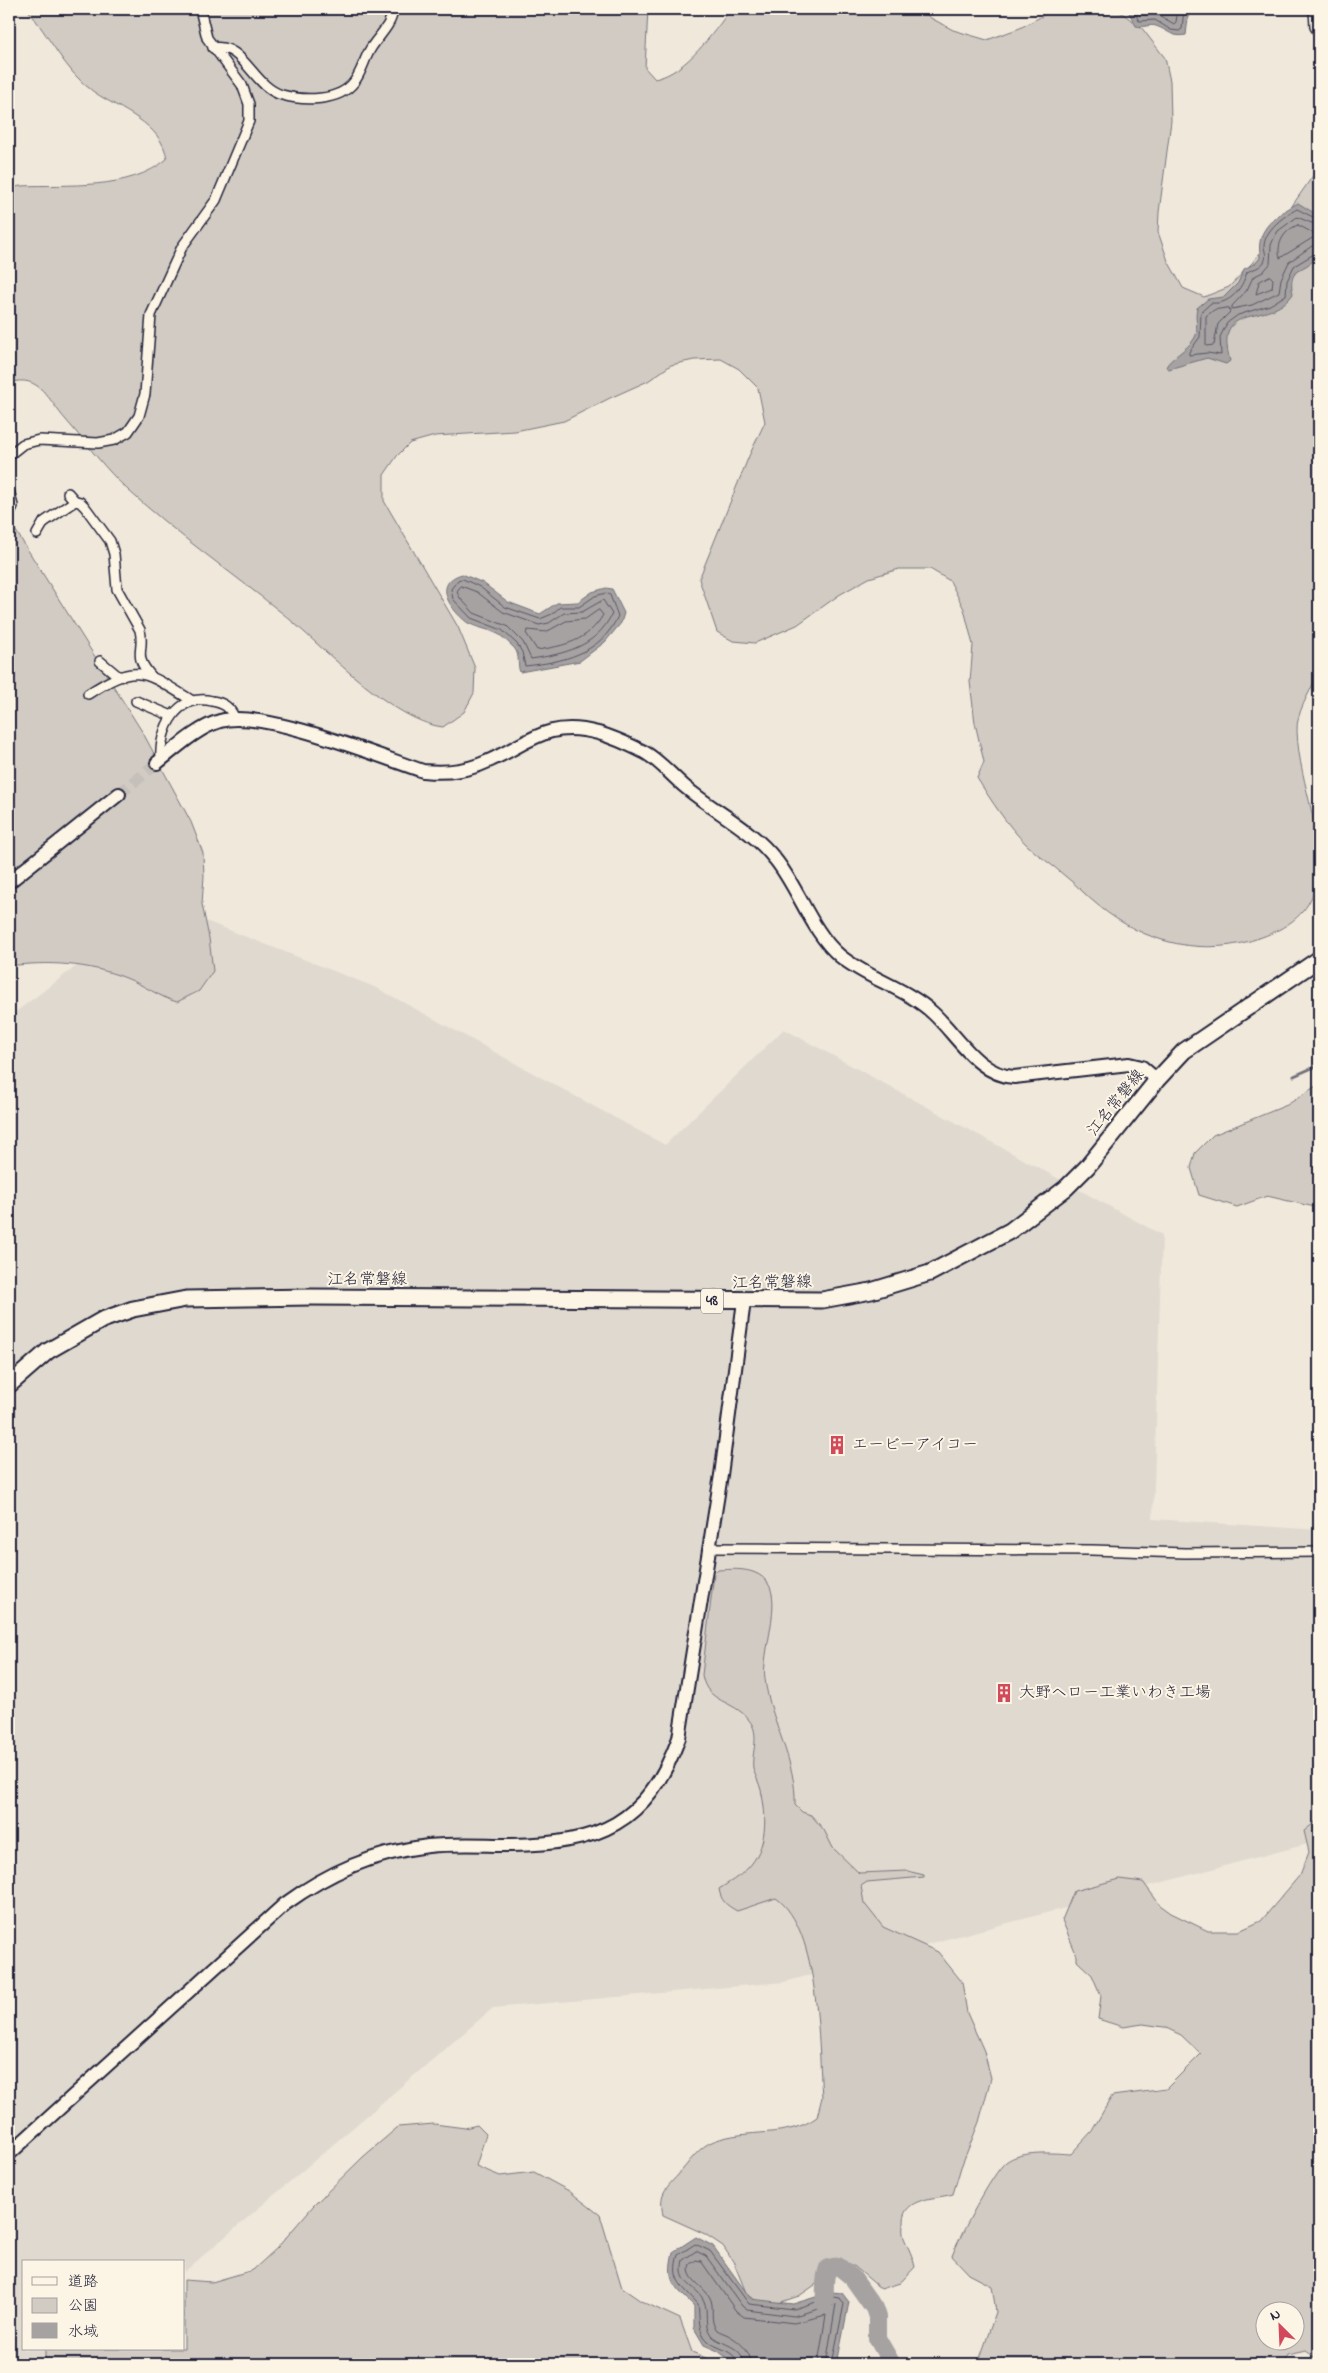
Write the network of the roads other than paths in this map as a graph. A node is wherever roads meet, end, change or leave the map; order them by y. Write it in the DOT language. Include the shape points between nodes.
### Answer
graph roads {
  1 [pos="200,9"];
  2 [pos="393,9"];
  3 [pos="1314,9"];
  4 [pos="1319,33"];
  5 [pos="213,48"];
  6 [pos="9,454"];
  7 [pos="9,490"];
  8 [pos="68,493"];
  9 [pos="75,501"];
  10 [pos="9,516"];
  11 [pos="37,534"];
  12 [pos="100,661"];
  13 [pos="118,676"];
  14 [pos="151,676"];
  15 [pos="88,694"];
  16 [pos="190,700"];
  17 [pos="136,701"];
  18 [pos="172,716"];
  19 [pos="235,719"];
  20 [pos="159,761"];
  21 [pos="118,794"];
  22 [pos="9,882"];
  23 [pos="1319,959"];
  24 [pos="1157,1080"];
  25 [pos="744,1301"];
  26 [pos="9,1386"];
  27 [pos="710,1548"];
  28 [pos="1319,1552"];
  29 [pos="9,2154"];
  1 -- 5 [label="street" via="207,38"];
  2 -- 5 [label="street" via="390,22 371,48 354,83 330,96 310,99 278,93 265,86 233,51 223,46"];
  3 -- 4 [label="street" via="1315,27"];
  5 -- 6 [label="street" via="242,84 249,104 250,121 216,200 182,248 151,315 145,394 136,422 122,437 114,440 30,441"];
  7 -- 10 [label="street" via="13,506"];
  8 -- 9 [label="street"];
  9 -- 11 [label="street" via="44,522"];
  9 -- 14 [label="street" via="85,507 110,541 117,589 140,630 139,656"];
  12 -- 13 [label="street"];
  13 -- 14 [label="street"];
  13 -- 15 [label="street"];
  14 -- 16 [label="street"];
  16 -- 18 [label="street"];
  16 -- 19 [label="street" via="200,698 225,705"];
  17 -- 18 [label="street"];
  18 -- 20 [label="street" via="164,734"];
  19 -- 20 [label="street" via="205,728"];
  19 -- 24 [label="street" via="296,729 423,771 438,772 478,766 534,736 557,730 575,728 600,734 645,752 684,786 761,843 776,860 839,956 922,1005 971,1054 996,1073 1014,1077 1129,1064 1142,1067"];
  21 -- 22 [label="street"];
  23 -- 24 [label="main road, 江名常磐線 / 48" via="1184,1051"];
  24 -- 25 [label="main road, 江名常磐線 / 48" via="1087,1167 1066,1188 1010,1231 977,1249 930,1273 871,1292 822,1300"];
  25 -- 26 [label="main road, 江名常磐線 / 48" via="186,1299 133,1309 102,1320 48,1351"];
  25 -- 27 [label="street"];
  27 -- 28 [label="street"];
  27 -- 29 [label="street" via="679,1738 662,1778 636,1808 603,1831 572,1840 429,1846 344,1867 285,1904"];
}
